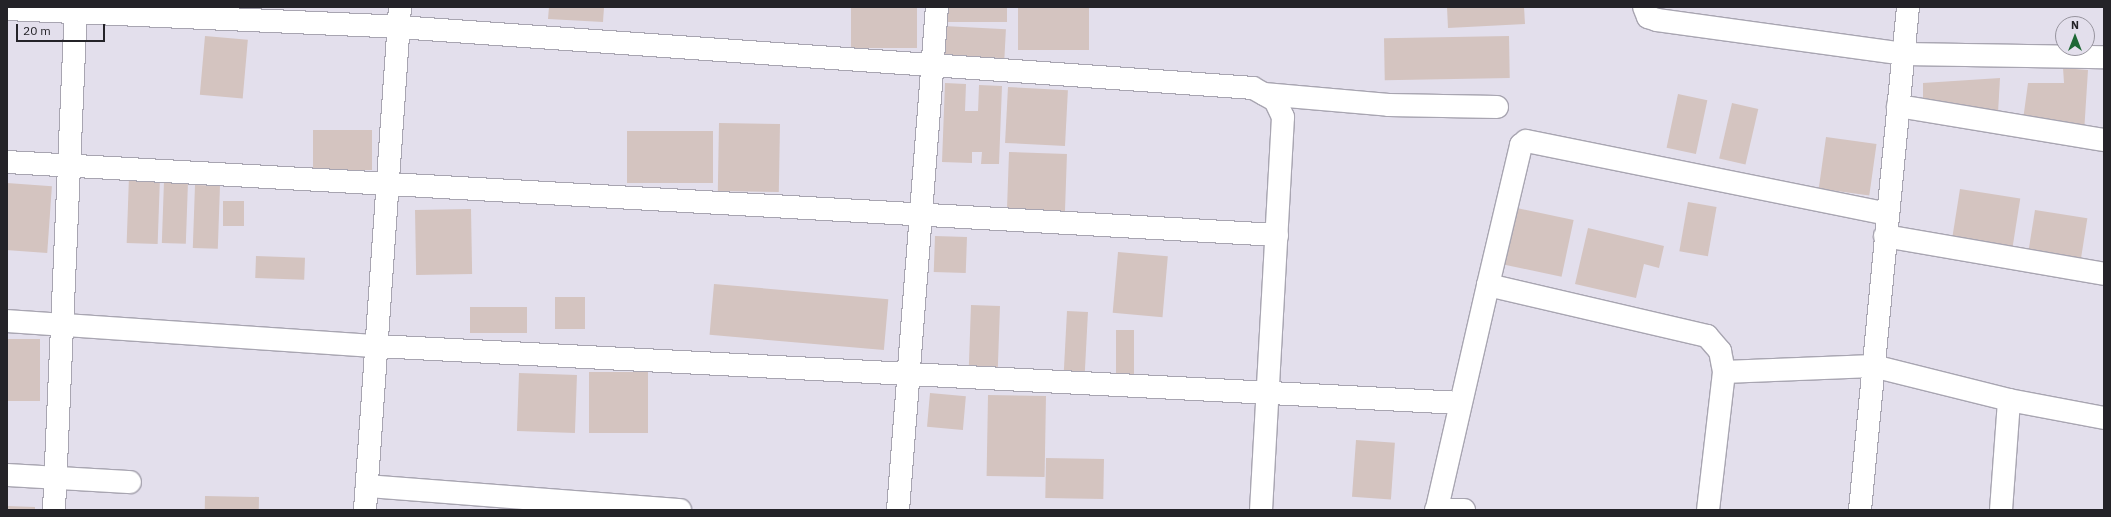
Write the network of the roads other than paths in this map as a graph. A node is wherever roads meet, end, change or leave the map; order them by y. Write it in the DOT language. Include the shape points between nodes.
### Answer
graph roads {
  1 [pos="937,7"];
  2 [pos="1644,7"];
  3 [pos="1908,7"];
  4 [pos="7,9"];
  5 [pos="75,9"];
  6 [pos="399,17"];
  7 [pos="1904,54"];
  8 [pos="2104,57"];
  9 [pos="935,68"];
  10 [pos="1264,94"];
  11 [pos="1898,106"];
  12 [pos="1497,107"];
  13 [pos="2104,140"];
  14 [pos="7,162"];
  15 [pos="67,166"];
  16 [pos="388,184"];
  17 [pos="922,214"];
  18 [pos="1888,214"];
  19 [pos="1277,235"];
  20 [pos="1885,236"];
  21 [pos="2104,274"];
  22 [pos="1488,285"];
  23 [pos="7,321"];
  24 [pos="62,324"];
  25 [pos="377,346"];
  26 [pos="1873,366"];
  27 [pos="1724,372"];
  28 [pos="909,373"];
  29 [pos="1266,393"];
  30 [pos="2009,400"];
  31 [pos="1461,403"];
  32 [pos="2104,418"];
  33 [pos="7,474"];
  34 [pos="55,477"];
  35 [pos="130,482"];
  36 [pos="367,486"];
  37 [pos="1436,509"];
  38 [pos="54,510"];
  39 [pos="365,510"];
  40 [pos="680,510"];
  41 [pos="898,510"];
  42 [pos="1261,510"];
  43 [pos="1464,510"];
  44 [pos="1708,510"];
  45 [pos="1860,510"];
  46 [pos="2001,510"];
  1 -- 9 [label="street"];
  2 -- 7 [label="street" via="1648,17 1656,20"];
  3 -- 7 [label="street"];
  4 -- 5 [label="street"];
  5 -- 6 [label="street"];
  5 -- 15 [label="street"];
  6 -- 9 [label="street"];
  6 -- 16 [label="street"];
  7 -- 8 [label="street"];
  7 -- 11 [label="street"];
  9 -- 10 [label="street" via="1253,88"];
  9 -- 17 [label="street"];
  10 -- 12 [label="street" via="1389,105"];
  10 -- 19 [label="street" via="1275,100 1283,117"];
  11 -- 13 [label="street"];
  11 -- 18 [label="street"];
  14 -- 15 [label="street"];
  15 -- 16 [label="street"];
  15 -- 24 [label="street"];
  16 -- 17 [label="street"];
  16 -- 25 [label="street"];
  17 -- 19 [label="street"];
  17 -- 28 [label="street"];
  18 -- 20 [label="street"];
  18 -- 22 [label="street" via="1526,141 1521,145"];
  19 -- 29 [label="street"];
  20 -- 21 [label="street"];
  20 -- 26 [label="street"];
  22 -- 27 [label="street" via="1708,336 1720,351"];
  22 -- 31 [label="street"];
  23 -- 24 [label="street"];
  24 -- 25 [label="street"];
  24 -- 34 [label="street"];
  25 -- 28 [label="street"];
  25 -- 36 [label="street"];
  26 -- 27 [label="street"];
  26 -- 30 [label="street"];
  26 -- 45 [label="street"];
  27 -- 44 [label="street"];
  28 -- 29 [label="street"];
  28 -- 41 [label="street"];
  29 -- 31 [label="street"];
  29 -- 42 [label="street"];
  30 -- 32 [label="street"];
  30 -- 46 [label="street"];
  31 -- 37 [label="street"];
  33 -- 34 [label="street"];
  34 -- 35 [label="street"];
  34 -- 38 [label="street"];
  36 -- 39 [label="street"];
  36 -- 40 [label="street"];
  37 -- 43 [label="street"];
}
